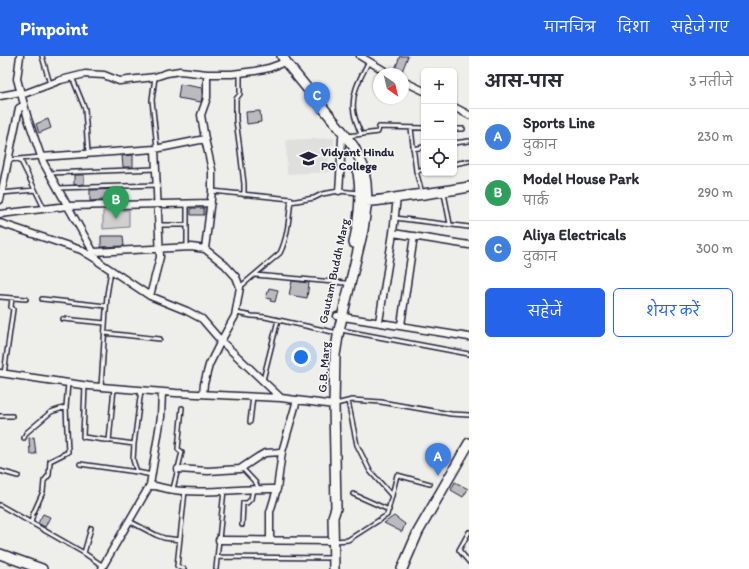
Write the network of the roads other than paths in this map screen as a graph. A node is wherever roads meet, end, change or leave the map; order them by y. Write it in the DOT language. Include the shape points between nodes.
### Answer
graph roads {
  1 [pos="20,56"];
  2 [pos="42,56"];
  3 [pos="360,56"];
  4 [pos="283,59"];
  5 [pos="369,61"];
  6 [pos="380,68"];
  7 [pos="240,73"];
  8 [pos="207,74"];
  9 [pos="72,77"];
  10 [pos="155,77"];
  11 [pos="50,84"];
  12 [pos="409,84"];
  13 [pos="421,90"];
  14 [pos="21,93"];
  15 [pos="0,96"];
  16 [pos="24,105"];
  17 [pos="457,108"];
  18 [pos="469,115"];
  19 [pos="411,128"];
  20 [pos="421,128"];
  21 [pos="457,129"];
  22 [pos="464,129"];
  23 [pos="361,134"];
  24 [pos="344,137"];
  25 [pos="204,139"];
  26 [pos="469,141"];
  27 [pos="457,143"];
  28 [pos="421,148"];
  29 [pos="156,149"];
  30 [pos="414,149"];
  31 [pos="88,153"];
  32 [pos="41,157"];
  33 [pos="20,159"];
  34 [pos="8,160"];
  35 [pos="469,161"];
  36 [pos="457,163"];
  37 [pos="156,169"];
  38 [pos="421,170"];
  39 [pos="416,171"];
  40 [pos="49,173"];
  41 [pos="157,185"];
  42 [pos="469,187"];
  43 [pos="58,188"];
  44 [pos="35,190"];
  45 [pos="212,191"];
  46 [pos="339,191"];
  47 [pos="444,191"];
  48 [pos="1,193"];
  49 [pos="244,194"];
  50 [pos="423,194"];
  51 [pos="397,197"];
  52 [pos="362,198"];
  53 [pos="0,200"];
  54 [pos="290,202"];
  55 [pos="187,203"];
  56 [pos="211,203"];
  57 [pos="158,204"];
  58 [pos="68,206"];
  59 [pos="44,208"];
  60 [pos="0,214"];
  61 [pos="395,218"];
  62 [pos="0,223"];
  63 [pos="450,224"];
  64 [pos="159,225"];
  65 [pos="187,225"];
  66 [pos="469,227"];
  67 [pos="393,233"];
  68 [pos="414,236"];
  69 [pos="469,245"];
  70 [pos="187,247"];
  71 [pos="160,249"];
  72 [pos="205,249"];
  73 [pos="94,252"];
  74 [pos="99,262"];
  75 [pos="111,270"];
  76 [pos="255,275"];
  77 [pos="345,283"];
  78 [pos="240,287"];
  79 [pos="150,296"];
  80 [pos="0,297"];
  81 [pos="12,298"];
  82 [pos="26,299"];
  83 [pos="42,299"];
  84 [pos="106,306"];
  85 [pos="236,313"];
  86 [pos="340,316"];
  87 [pos="63,319"];
  88 [pos="278,320"];
  89 [pos="379,322"];
  90 [pos="105,323"];
  91 [pos="401,326"];
  92 [pos="336,331"];
  93 [pos="105,333"];
  94 [pos="469,337"];
  95 [pos="160,339"];
  96 [pos="221,342"];
  97 [pos="469,354"];
  98 [pos="2,373"];
  99 [pos="263,380"];
  100 [pos="68,383"];
  101 [pos="85,385"];
  102 [pos="101,387"];
  103 [pos="114,388"];
  104 [pos="141,390"];
  105 [pos="162,392"];
  106 [pos="203,394"];
  107 [pos="253,396"];
  108 [pos="281,398"];
  109 [pos="297,400"];
  110 [pos="348,401"];
  111 [pos="331,404"];
  112 [pos="66,407"];
  113 [pos="182,408"];
  114 [pos="469,415"];
  115 [pos="0,416"];
  116 [pos="12,416"];
  117 [pos="250,422"];
  118 [pos="24,438"];
  119 [pos="109,441"];
  120 [pos="469,443"];
  121 [pos="134,444"];
  122 [pos="282,452"];
  123 [pos="80,464"];
  124 [pos="242,468"];
  125 [pos="178,469"];
  126 [pos="0,471"];
  127 [pos="138,472"];
  128 [pos="18,476"];
  129 [pos="152,476"];
  130 [pos="430,484"];
  131 [pos="150,485"];
  132 [pos="256,488"];
  133 [pos="174,489"];
  134 [pos="277,489"];
  135 [pos="224,490"];
  136 [pos="185,491"];
  137 [pos="353,494"];
  138 [pos="392,496"];
  139 [pos="0,506"];
  140 [pos="389,510"];
  141 [pos="129,521"];
  142 [pos="31,523"];
  143 [pos="242,525"];
  144 [pos="91,528"];
  145 [pos="469,532"];
  146 [pos="180,540"];
  147 [pos="219,540"];
  148 [pos="270,540"];
  149 [pos="334,542"];
  150 [pos="84,553"];
  151 [pos="0,554"];
  152 [pos="217,557"];
  153 [pos="334,558"];
  154 [pos="469,562"];
  155 [pos="102,567"];
  156 [pos="42,569"];
  157 [pos="184,569"];
  158 [pos="216,569"];
  159 [pos="334,569"];
  160 [pos="402,569"];
  1 -- 14 [label="street" via="17,79"];
  2 -- 11 [label="lane"];
  3 -- 5 [label="street"];
  4 -- 7 [label="street" via="269,68"];
  4 -- 24 [label="street, G.B. Marg"];
  5 -- 6 [label="street"];
  5 -- 23 [label="lane" via="353,100 354,113"];
  7 -- 8 [label="street"];
  7 -- 49 [label="lane" via="236,120"];
  8 -- 10 [label="street" via="180,71"];
  8 -- 25 [label="street" via="207,98 201,116"];
  9 -- 10 [label="street" via="85,74 104,75 119,81"];
  9 -- 11 [label="street"];
  9 -- 31 [label="lane" via="86,109"];
  10 -- 29 [label="lane" via="152,100"];
  11 -- 14 [label="street"];
  12 -- 13 [label="street"];
  14 -- 15 [label="street"];
  14 -- 16 [label="street"];
  16 -- 32 [label="street"];
  16 -- 34 [label="street" via="19,108"];
  17 -- 18 [label="street"];
  19 -- 20 [label="lane"];
  19 -- 23 [label="lane" via="378,127 378,132"];
  19 -- 30 [label="lane"];
  21 -- 22 [label="lane"];
  23 -- 24 [label="lane"];
  24 -- 46 [label="street"];
  24 -- 52 [label="street, G.B. Marg" via="354,146 363,166 366,183"];
  25 -- 29 [label="street"];
  25 -- 45 [label="street" via="212,170"];
  26 -- 27 [label="lane"];
  28 -- 30 [label="lane"];
  29 -- 31 [label="street"];
  29 -- 37 [label="street"];
  30 -- 39 [label="lane"];
  31 -- 32 [label="street"];
  32 -- 33 [label="lane"];
  32 -- 40 [label="street"];
  33 -- 34 [label="lane"];
  33 -- 44 [label="lane"];
  34 -- 48 [label="street"];
  35 -- 36 [label="lane"];
  37 -- 40 [label="lane"];
  37 -- 41 [label="street"];
  38 -- 39 [label="lane"];
  39 -- 50 [label="lane"];
  40 -- 43 [label="street"];
  41 -- 43 [label="lane"];
  41 -- 57 [label="street"];
  42 -- 47 [label="street"];
  43 -- 58 [label="street"];
  44 -- 48 [label="lane"];
  44 -- 59 [label="lane"];
  45 -- 49 [label="lane"];
  45 -- 56 [label="street"];
  46 -- 52 [label="lane"];
  46 -- 54 [label="lane"];
  47 -- 50 [label="street"];
  47 -- 63 [label="lane"];
  48 -- 53 [label="street"];
  49 -- 54 [label="lane" via="291,199"];
  50 -- 51 [label="street"];
  51 -- 52 [label="street"];
  51 -- 61 [label="street"];
  52 -- 77 [label="street, Gautam Buddh Marg"];
  52 -- 86 [label="street, G.B. Marg" via="363,230"];
  54 -- 76 [label="lane" via="284,246 280,253"];
  55 -- 56 [label="street"];
  55 -- 57 [label="street"];
  55 -- 65 [label="lane"];
  56 -- 72 [label="street"];
  57 -- 58 [label="street"];
  57 -- 64 [label="street"];
  58 -- 59 [label="street"];
  58 -- 73 [label="street"];
  59 -- 60 [label="street"];
  61 -- 63 [label="lane"];
  61 -- 67 [label="street"];
  62 -- 74 [label="street" via="81,250"];
  63 -- 66 [label="lane"];
  64 -- 65 [label="lane"];
  64 -- 71 [label="street"];
  65 -- 70 [label="lane"];
  67 -- 68 [label="street"];
  67 -- 89 [label="street"];
  68 -- 69 [label="street"];
  68 -- 91 [label="street"];
  70 -- 71 [label="street"];
  70 -- 72 [label="street"];
  71 -- 73 [label="street"];
  71 -- 79 [label="street"];
  72 -- 78 [label="street" via="225,266"];
  73 -- 74 [label="street"];
  74 -- 75 [label="street"];
  75 -- 79 [label="street"];
  75 -- 84 [label="lane"];
  76 -- 77 [label="lane"];
  76 -- 78 [label="lane"];
  77 -- 86 [label="street, Gautam Buddh Marg"];
  78 -- 85 [label="street"];
  79 -- 96 [label="street" via="202,320"];
  80 -- 81 [label="lane"];
  81 -- 82 [label="lane"];
  81 -- 98 [label="lane" via="13,309"];
  83 -- 84 [label="lane"];
  84 -- 90 [label="lane"];
  85 -- 88 [label="lane"];
  85 -- 96 [label="street"];
  86 -- 89 [label="street"];
  86 -- 92 [label="street, G.B. Marg"];
  87 -- 90 [label="lane"];
  88 -- 92 [label="lane"];
  88 -- 99 [label="lane"];
  89 -- 91 [label="street"];
  90 -- 93 [label="lane"];
  91 -- 94 [label="street"];
  92 -- 97 [label="lane"];
  92 -- 111 [label="street, G.B. Marg"];
  93 -- 95 [label="lane"];
  93 -- 102 [label="lane"];
  96 -- 99 [label="street"];
  96 -- 106 [label="street" via="209,366"];
  98 -- 100 [label="street"];
  99 -- 108 [label="street"];
  100 -- 101 [label="street"];
  100 -- 112 [label="lane"];
  101 -- 102 [label="street"];
  101 -- 119 [label="lane" via="83,437"];
  102 -- 103 [label="street"];
  103 -- 104 [label="street"];
  103 -- 119 [label="lane"];
  104 -- 105 [label="street"];
  104 -- 121 [label="lane"];
  105 -- 106 [label="street"];
  105 -- 129 [label="street"];
  106 -- 107 [label="street"];
  107 -- 108 [label="street"];
  107 -- 117 [label="lane"];
  108 -- 109 [label="street"];
  109 -- 111 [label="street"];
  109 -- 122 [label="street"];
  110 -- 111 [label="lane"];
  110 -- 114 [label="lane" via="380,402"];
  110 -- 138 [label="lane" via="357,444 370,471"];
  111 -- 149 [label="street, G.B. Marg" via="336,508"];
  112 -- 118 [label="lane" via="51,412 26,433"];
  112 -- 142 [label="lane" via="68,452 50,461 49,475 44,481 43,492"];
  113 -- 125 [label="lane" via="178,449 182,452"];
  115 -- 116 [label="lane"];
  119 -- 121 [label="lane"];
  120 -- 160 [label="street" via="418,532"];
  121 -- 127 [label="lane" via="133,460"];
  122 -- 124 [label="street" via="265,453"];
  122 -- 134 [label="street"];
  123 -- 127 [label="lane"];
  124 -- 125 [label="street" via="208,471"];
  124 -- 132 [label="lane" via="256,483"];
  125 -- 133 [label="lane"];
  126 -- 128 [label="lane"];
  127 -- 129 [label="lane"];
  129 -- 131 [label="street"];
  130 -- 138 [label="lane" via="397,475"];
  131 -- 133 [label="street"];
  131 -- 141 [label="street"];
  132 -- 134 [label="street"];
  132 -- 135 [label="street"];
  132 -- 143 [label="lane" via="251,499 243,503"];
  133 -- 136 [label="street"];
  134 -- 148 [label="street" via="270,512"];
  135 -- 136 [label="street"];
  135 -- 147 [label="lane"];
  136 -- 146 [label="lane"];
  137 -- 140 [label="lane"];
  138 -- 140 [label="lane"];
  139 -- 142 [label="lane"];
  140 -- 149 [label="lane" via="387,515 348,540"];
  141 -- 146 [label="lane" via="164,538"];
  141 -- 155 [label="street"];
  142 -- 150 [label="lane"];
  144 -- 150 [label="lane"];
  145 -- 154 [label="lane" via="460,550"];
  146 -- 157 [label="lane" via="177,566"];
  147 -- 148 [label="street"];
  147 -- 152 [label="lane"];
  148 -- 149 [label="street"];
  149 -- 153 [label="street, G.B. Marg"];
  150 -- 155 [label="lane"];
  151 -- 156 [label="street"];
  152 -- 153 [label="lane"];
  152 -- 158 [label="lane"];
  153 -- 159 [label="street, G.B. Marg"];
}
